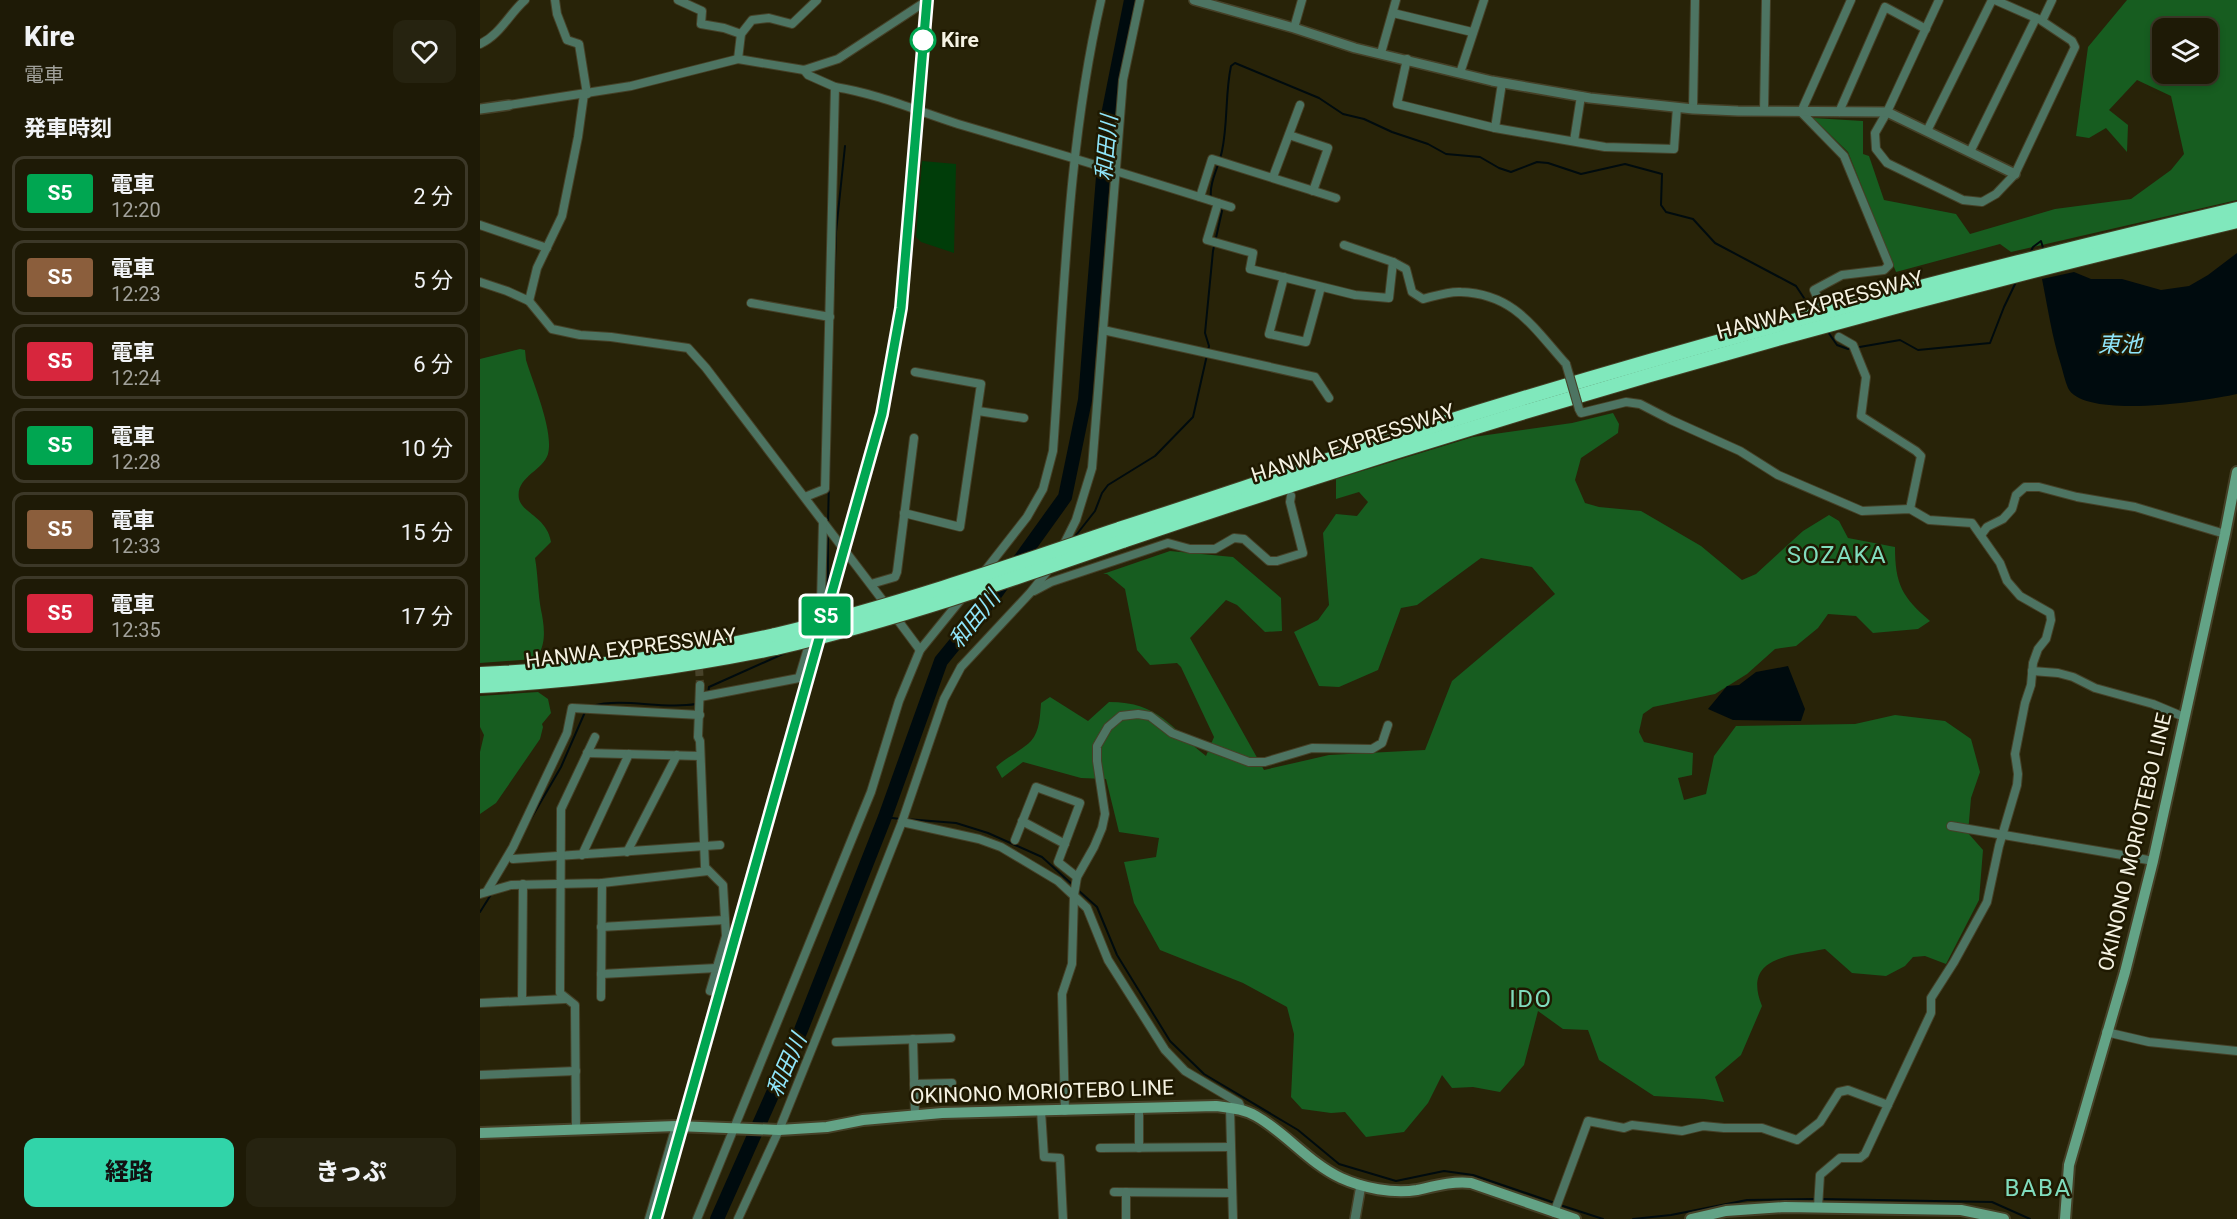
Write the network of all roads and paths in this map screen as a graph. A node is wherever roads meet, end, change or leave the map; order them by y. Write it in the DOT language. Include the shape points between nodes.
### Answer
graph roads {
  1 [pos="525,0"];
  2 [pos="555,0"];
  3 [pos="678,0"];
  4 [pos="817,0"];
  5 [pos="928,0"];
  6 [pos="1101,0"];
  7 [pos="1140,0"];
  8 [pos="1194,0"];
  9 [pos="1302,0"];
  10 [pos="1396,0"];
  11 [pos="1484,0"];
  12 [pos="1695,0"];
  13 [pos="1766,0"];
  14 [pos="1851,0"];
  15 [pos="1940,0"];
  16 [pos="1994,0"];
  17 [pos="2052,0"];
  18 [pos="1393,13"];
  19 [pos="2039,20"];
  20 [pos="1294,28"];
  21 [pos="1926,28"];
  22 [pos="1472,32"];
  23 [pos="741,34"];
  24 [pos="480,44"];
  25 [pos="1382,53"];
  26 [pos="738,59"];
  27 [pos="1407,59"];
  28 [pos="804,70"];
  29 [pos="1460,73"];
  30 [pos="1502,83"];
  31 [pos="835,87"];
  32 [pos="585,94"];
  33 [pos="1581,96"];
  34 [pos="509,105"];
  35 [pos="1300,105"];
  36 [pos="1677,107"];
  37 [pos="480,109"];
  38 [pos="1693,109"];
  39 [pos="1764,111"];
  40 [pos="1801,112"];
  41 [pos="1839,112"];
  42 [pos="1887,112"];
  43 [pos="1495,128"];
  44 [pos="1927,132"];
  45 [pos="1289,135"];
  46 [pos="1574,141"];
  47 [pos="1970,152"];
  48 [pos="1076,159"];
  49 [pos="1114,170"];
  50 [pos="2015,174"];
  51 [pos="1273,177"];
  52 [pos="1313,190"];
  53 [pos="1200,197"];
  54 [pos="1336,198"];
  55 [pos="1218,203"];
  56 [pos="1231,207"];
  57 [pos="2237,209"];
  58 [pos="2237,221"];
  59 [pos="480,225"];
  60 [pos="1344,245"];
  61 [pos="547,248"];
  62 [pos="2084,251"];
  63 [pos="1393,262"];
  64 [pos="1284,277"];
  65 [pos="480,282"];
  66 [pos="1321,286"];
  67 [pos="529,301"];
  68 [pos="1820,301"];
  69 [pos="751,303"];
  70 [pos="830,317"];
  71 [pos="1103,330"];
  72 [pos="1839,337"];
  73 [pos="915,372"];
  74 [pos="1329,398"];
  75 [pos="978,411"];
  76 [pos="1024,418"];
  77 [pos="914,438"];
  78 [pos="2237,472"];
  79 [pos="1291,496"];
  80 [pos="804,497"];
  81 [pos="1910,508"];
  82 [pos="904,513"];
  83 [pos="823,521"];
  84 [pos="2225,534"];
  85 [pos="1981,535"];
  86 [pos="871,584"];
  87 [pos="1030,593"];
  88 [pos="775,642"];
  89 [pos="920,650"];
  90 [pos="2032,671"];
  91 [pos="480,674"];
  92 [pos="700,685"];
  93 [pos="480,686"];
  94 [pos="700,697"];
  95 [pos="700,715"];
  96 [pos="2184,717"];
  97 [pos="1388,725"];
  98 [pos="595,737"];
  99 [pos="587,753"];
  100 [pos="629,754"];
  101 [pos="677,755"];
  102 [pos="700,756"];
  103 [pos="1022,821"];
  104 [pos="902,822"];
  105 [pos="1951,826"];
  106 [pos="2002,834"];
  107 [pos="1015,840"];
  108 [pos="1065,844"];
  109 [pos="720,845"];
  110 [pos="703,846"];
  111 [pos="627,852"];
  112 [pos="582,855"];
  113 [pos="560,857"];
  114 [pos="513,859"];
  115 [pos="2153,861"];
  116 [pos="708,871"];
  117 [pos="1077,877"];
  118 [pos="602,883"];
  119 [pos="523,884"];
  120 [pos="560,884"];
  121 [pos="484,893"];
  122 [pos="1074,895"];
  123 [pos="725,920"];
  124 [pos="601,927"];
  125 [pos="717,968"];
  126 [pos="601,974"];
  127 [pos="710,991"];
  128 [pos="601,997"];
  129 [pos="566,999"];
  130 [pos="522,1000"];
  131 [pos="480,1002"];
  132 [pos="2106,1032"];
  133 [pos="951,1038"];
  134 [pos="913,1039"];
  135 [pos="836,1042"];
  136 [pos="2237,1051"];
  137 [pos="576,1071"];
  138 [pos="480,1075"];
  139 [pos="952,1083"];
  140 [pos="914,1084"];
  141 [pos="1888,1104"];
  142 [pos="1139,1108"];
  143 [pos="1230,1108"];
  144 [pos="1242,1110"];
  145 [pos="1041,1111"];
  146 [pos="1065,1111"];
  147 [pos="915,1115"];
  148 [pos="676,1126"];
  149 [pos="737,1127"];
  150 [pos="576,1128"];
  151 [pos="777,1130"];
  152 [pos="480,1133"];
  153 [pos="1231,1147"];
  154 [pos="1100,1148"];
  155 [pos="1139,1148"];
  156 [pos="1361,1185"];
  157 [pos="1114,1192"];
  158 [pos="1126,1192"];
  159 [pos="1232,1193"];
  160 [pos="1818,1207"];
  161 [pos="1554,1213"];
  162 [pos="1727,1215"];
  163 [pos="650,1219"];
  164 [pos="697,1219"];
  165 [pos="738,1219"];
  166 [pos="1063,1219"];
  167 [pos="1126,1219"];
  168 [pos="1233,1219"];
  169 [pos="1355,1219"];
  170 [pos="1575,1219"];
  171 [pos="1691,1219"];
  172 [pos="2004,1219"];
  173 [pos="2065,1219"];
  1 -- 24 [label="street"];
  2 -- 32 [label="street" via="567,40 579,44"];
  3 -- 23 [label="street" via="702,11 701,24"];
  4 -- 23 [label="street" via="792,24 769,18 752,20"];
  5 -- 28 [label="street" via="838,59"];
  6 -- 48 [label="street" via="1090,48"];
  7 -- 49 [label="street" via="1123,80"];
  8 -- 20 [label="street"];
  9 -- 20 [label="street"];
  10 -- 18 [label="street"];
  11 -- 22 [label="street"];
  12 -- 38 [label="street"];
  13 -- 39 [label="street"];
  14 -- 40 [label="street"];
  15 -- 21 [label="street"];
  16 -- 19 [label="street"];
  16 -- 44 [label="street"];
  17 -- 19 [label="street"];
  18 -- 22 [label="street"];
  18 -- 25 [label="street"];
  19 -- 47 [label="street"];
  19 -- 50 [label="street" via="2075,47"];
  20 -- 25 [label="street"];
  21 -- 41 [label="street" via="1885,7"];
  21 -- 42 [label="street"];
  22 -- 29 [label="street"];
  23 -- 26 [label="street"];
  25 -- 27 [label="street"];
  26 -- 28 [label="street"];
  26 -- 32 [label="street" via="643,84"];
  27 -- 29 [label="street"];
  27 -- 43 [label="street" via="1397,104"];
  28 -- 31 [label="street"];
  29 -- 30 [label="street"];
  30 -- 33 [label="street"];
  30 -- 43 [label="street"];
  31 -- 48 [label="street" via="902,103 938,118"];
  31 -- 70 [label="street"];
  32 -- 34 [label="street"];
  32 -- 61 [label="street" via="562,216"];
  33 -- 36 [label="street"];
  33 -- 46 [label="street"];
  34 -- 37 [label="street"];
  35 -- 45 [label="street"];
  36 -- 38 [label="street"];
  36 -- 46 [label="street" via="1674,148 1605,147"];
  38 -- 39 [label="street"];
  39 -- 40 [label="street"];
  40 -- 41 [label="street"];
  40 -- 68 [label="street" via="1844,156 1889,265 1884,270 1842,275 1814,290"];
  41 -- 42 [label="street"];
  42 -- 44 [label="street"];
  42 -- 50 [label="street" via="1875,132 1876,149 1887,164 1962,200 1982,202 1996,195"];
  43 -- 46 [label="street"];
  44 -- 47 [label="street"];
  45 -- 51 [label="street"];
  45 -- 52 [label="street" via="1328,148"];
  47 -- 50 [label="street"];
  48 -- 49 [label="street"];
  48 -- 89 [label="street" via="1053,451 1043,489 1028,518"];
  49 -- 53 [label="street"];
  49 -- 71 [label="street"];
  51 -- 52 [label="street"];
  51 -- 53 [label="street" via="1212,159"];
  52 -- 54 [label="street"];
  53 -- 55 [label="street"];
  55 -- 56 [label="street"];
  55 -- 64 [label="street" via="1207,240 1253,254 1250,269"];
  57 -- 62 [label="highway, HANWA EXPRESSWAY"];
  58 -- 62 [label="highway, HANWA EXPRESSWAY"];
  59 -- 61 [label="street"];
  60 -- 63 [label="street"];
  61 -- 67 [label="street" via="537,268"];
  62 -- 88 [label="highway, HANWA EXPRESSWAY, bridge" via="1819,314 1527,398 1415,432 1121,535"];
  63 -- 66 [label="street" via="1389,298"];
  63 -- 81 [label="street, bridge" via="1406,269 1412,292 1424,299 1459,291 1495,298 1519,312 1566,364 1581,413 1626,402 1640,404 1740,451 1778,475 1862,511"];
  64 -- 66 [label="street"];
  64 -- 66 [label="street" via="1269,333 1306,342"];
  65 -- 67 [label="street"];
  67 -- 80 [label="street" via="552,329 688,348"];
  69 -- 70 [label="street"];
  70 -- 80 [label="street" via="825,489"];
  71 -- 74 [label="street" via="1315,377"];
  71 -- 87 [label="street" via="1092,468 1076,520 1056,560"];
  72 -- 81 [label="street" via="1853,345 1866,377 1861,416 1920,456"];
  73 -- 75 [label="street" via="981,384"];
  75 -- 76 [label="street"];
  75 -- 82 [label="street" via="960,527"];
  77 -- 82 [label="street"];
  78 -- 84 [label="main road, OKINONO MORIOTEBO LINE"];
  79 -- 87 [label="street" via="1303,553 1269,561 1244,539 1234,538 1215,549 1190,549 1168,543 1051,582"];
  80 -- 83 [label="street"];
  81 -- 85 [label="street" via="1929,520 1972,524"];
  82 -- 86 [label="street" via="897,572 894,577"];
  83 -- 86 [label="street"];
  83 -- 94 [label="street" via="821,603 799,678"];
  84 -- 85 [label="street" via="2136,507 2025,487 2016,495 2004,519 1987,527"];
  84 -- 96 [label="main road, OKINONO MORIOTEBO LINE"];
  85 -- 90 [label="street" via="2020,596 2050,613 2046,639 2038,649"];
  86 -- 89 [label="street"];
  87 -- 104 [label="street" via="961,667 944,699"];
  88 -- 91 [label="highway, HANWA EXPRESSWAY" via="607,664"];
  88 -- 93 [label="highway, HANWA EXPRESSWAY" via="663,670"];
  89 -- 149 [label="street" via="899,701 871,792"];
  90 -- 96 [label="street" via="2073,677"];
  90 -- 106 [label="street" via="2015,754 2017,785"];
  92 -- 94 [label="street"];
  94 -- 95 [label="street"];
  95 -- 102 [label="street"];
  95 -- 121 [label="street" via="572,708 567,733 513,847"];
  96 -- 115 [label="main road, OKINONO MORIOTEBO LINE"];
  97 -- 117 [label="street" via="1382,743 1372,749 1312,748 1265,762 1249,762 1172,733 1150,716 1121,716 1108,727 1097,746 1105,814 1094,847"];
  98 -- 99 [label="street"];
  99 -- 100 [label="street"];
  99 -- 113 [label="street" via="561,809"];
  100 -- 101 [label="street"];
  100 -- 112 [label="street"];
  101 -- 102 [label="street"];
  101 -- 111 [label="street"];
  102 -- 110 [label="street"];
  103 -- 107 [label="street"];
  103 -- 108 [label="street"];
  103 -- 108 [label="street" via="1036,787 1080,803"];
  104 -- 122 [label="street" via="1001,847"];
  104 -- 151 [label="street"];
  105 -- 106 [label="street"];
  106 -- 115 [label="street"];
  106 -- 141 [label="street" via="1987,902 1931,998 1931,1013"];
  108 -- 117 [label="street" via="1058,862"];
  109 -- 110 [label="street"];
  110 -- 111 [label="street"];
  110 -- 116 [label="street"];
  111 -- 112 [label="street"];
  112 -- 113 [label="street"];
  113 -- 114 [label="street"];
  113 -- 120 [label="street"];
  115 -- 132 [label="main road, OKINONO MORIOTEBO LINE"];
  116 -- 118 [label="street"];
  116 -- 123 [label="street" via="723,885"];
  117 -- 122 [label="street"];
  118 -- 120 [label="street"];
  118 -- 124 [label="street"];
  119 -- 120 [label="street"];
  119 -- 121 [label="street"];
  119 -- 130 [label="street"];
  120 -- 129 [label="street" via="560,993"];
  122 -- 144 [label="street" via="1088,908 1108,960 1166,1050 1185,1071 1239,1103"];
  122 -- 146 [label="street" via="1072,964 1062,994"];
  123 -- 124 [label="street"];
  123 -- 125 [label="street" via="726,936"];
  124 -- 126 [label="street"];
  125 -- 126 [label="street"];
  125 -- 127 [label="street"];
  126 -- 128 [label="street"];
  129 -- 130 [label="street"];
  129 -- 137 [label="street" via="575,1005"];
  130 -- 131 [label="street"];
  132 -- 136 [label="street" via="2149,1042"];
  132 -- 173 [label="main road, OKINONO MORIOTEBO LINE" via="2069,1165"];
  133 -- 134 [label="street"];
  134 -- 135 [label="street"];
  134 -- 140 [label="street"];
  137 -- 138 [label="street"];
  137 -- 150 [label="street"];
  139 -- 140 [label="street"];
  140 -- 147 [label="street"];
  141 -- 160 [label="street" via="1865,1154 1860,1158 1840,1158 1820,1175"];
  141 -- 161 [label="street" via="1848,1090 1839,1092 1820,1122 1797,1140 1762,1128 1703,1125 1682,1131 1632,1125 1624,1128 1588,1121"];
  142 -- 143 [label="main road, OKINONO MORIOTEBO LINE"];
  142 -- 146 [label="main road, OKINONO MORIOTEBO LINE"];
  142 -- 155 [label="street"];
  143 -- 144 [label="main road, OKINONO MORIOTEBO LINE"];
  143 -- 153 [label="street"];
  144 -- 156 [label="main road, OKINONO MORIOTEBO LINE" via="1341,1178"];
  145 -- 146 [label="main road, OKINONO MORIOTEBO LINE"];
  145 -- 147 [label="main road, OKINONO MORIOTEBO LINE"];
  145 -- 166 [label="street" via="1044,1157 1060,1158"];
  147 -- 151 [label="main road, OKINONO MORIOTEBO LINE"];
  148 -- 149 [label="main road, OKINONO MORIOTEBO LINE"];
  148 -- 150 [label="main road, OKINONO MORIOTEBO LINE"];
  148 -- 163 [label="street"];
  149 -- 151 [label="main road, OKINONO MORIOTEBO LINE"];
  149 -- 164 [label="street"];
  150 -- 152 [label="main road, OKINONO MORIOTEBO LINE"];
  151 -- 165 [label="street"];
  153 -- 155 [label="street"];
  153 -- 159 [label="street"];
  154 -- 155 [label="street"];
  156 -- 161 [label="main road, OKINONO MORIOTEBO LINE" via="1398,1191 1457,1181 1471,1183"];
  156 -- 169 [label="street"];
  157 -- 158 [label="street"];
  158 -- 159 [label="street"];
  158 -- 167 [label="street"];
  159 -- 168 [label="street"];
  160 -- 162 [label="main road" via="1756,1208"];
  160 -- 172 [label="main road" via="1961,1210"];
  161 -- 170 [label="main road, OKINONO MORIOTEBO LINE"];
  162 -- 171 [label="main road"];
}
